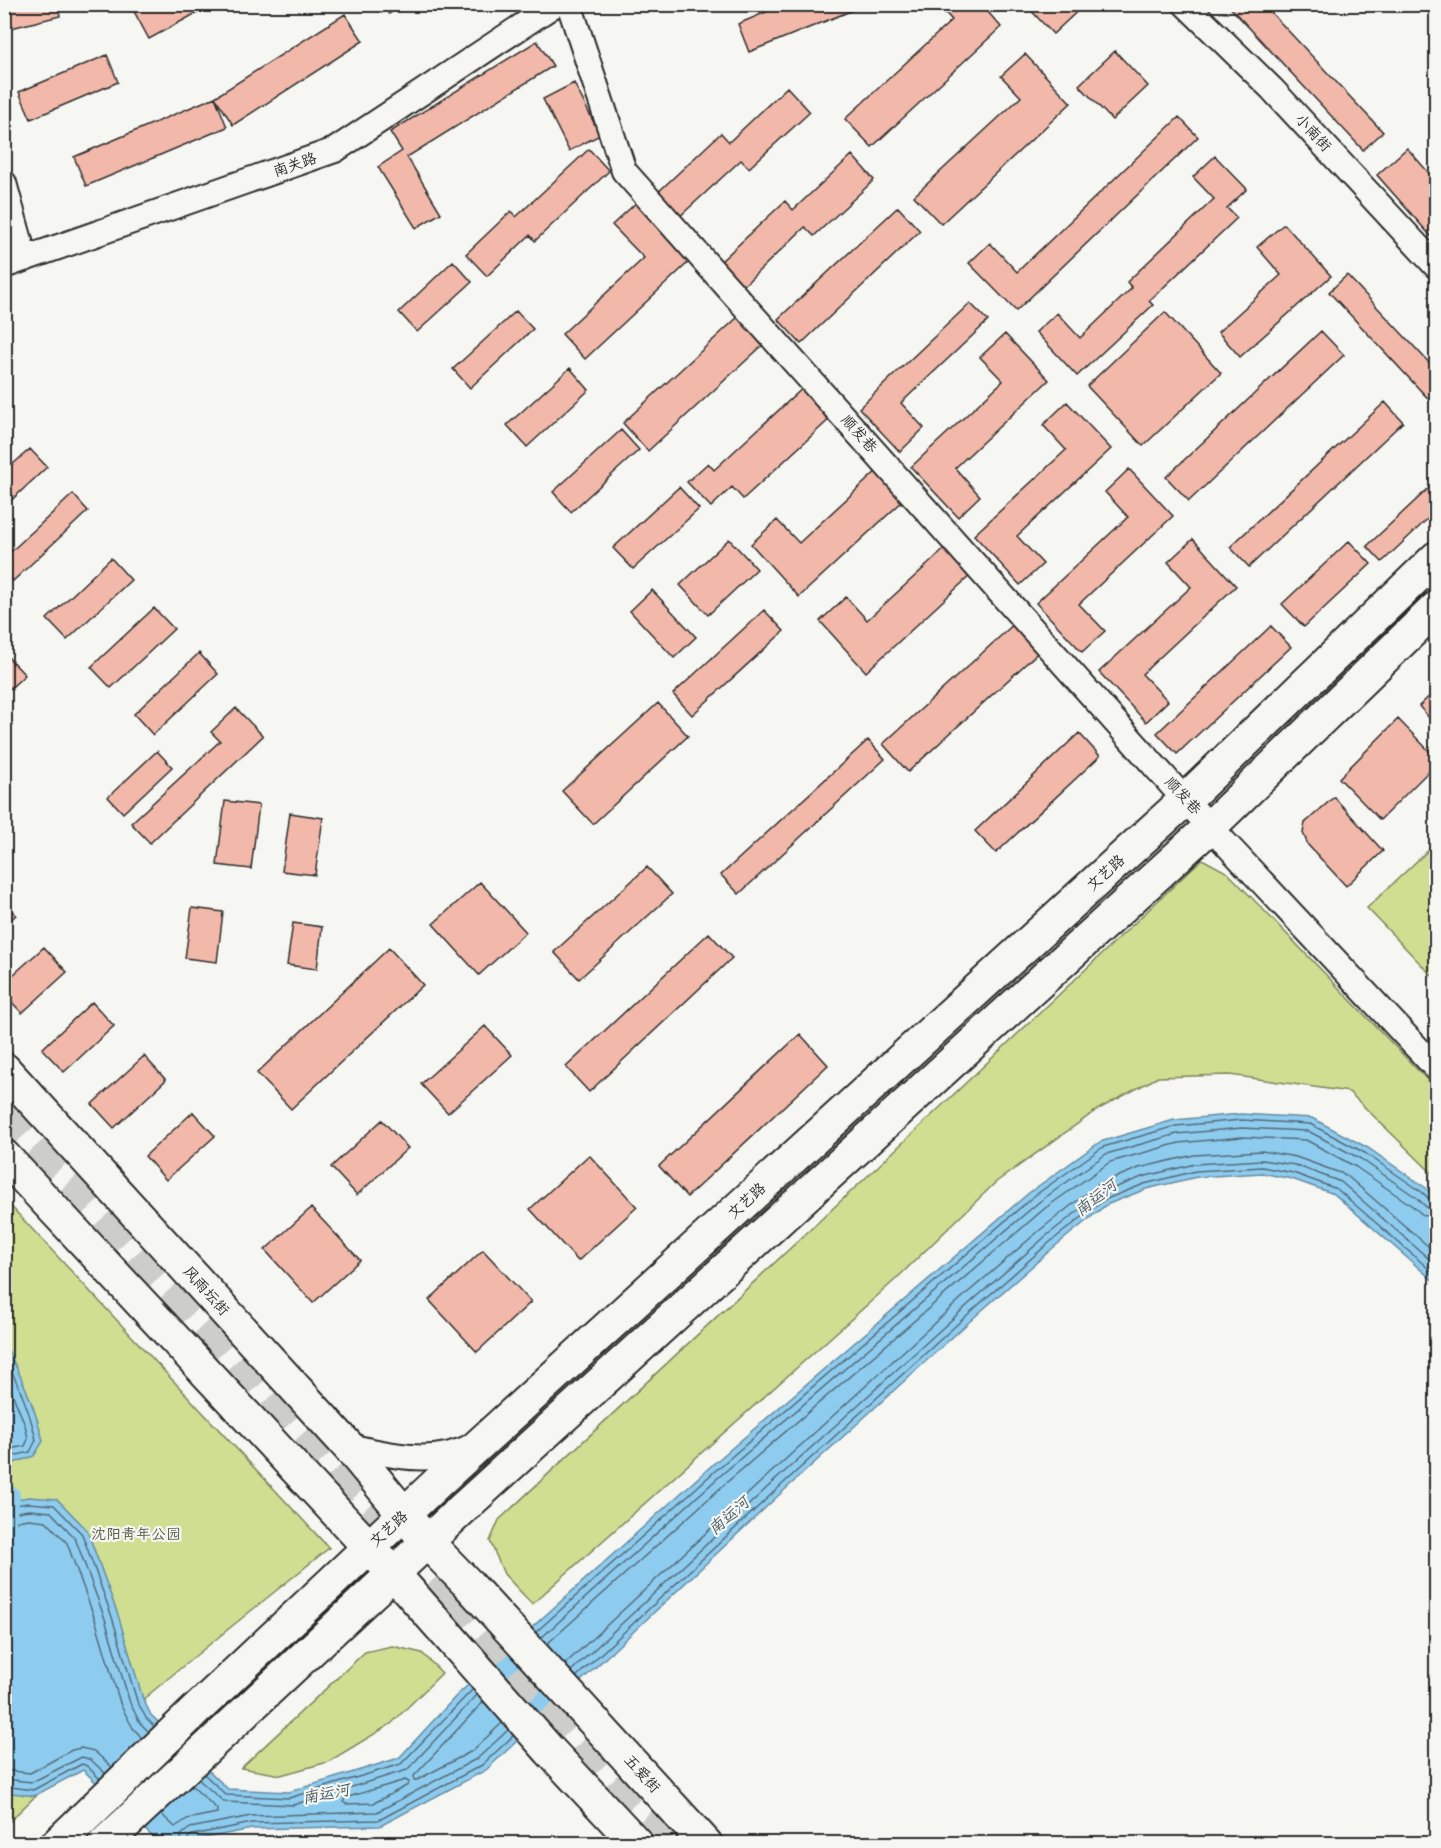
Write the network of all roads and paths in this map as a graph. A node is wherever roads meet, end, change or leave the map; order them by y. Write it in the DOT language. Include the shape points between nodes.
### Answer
graph roads {
  1 [pos="555,4"];
  2 [pos="569,4"];
  3 [pos="1185,4"];
  4 [pos="4,183"];
  5 [pos="15,262"];
  6 [pos="1437,266"];
  7 [pos="1437,558"];
  8 [pos="1437,608"];
  9 [pos="1185,800"];
  10 [pos="1211,826"];
  11 [pos="1437,1068"];
  12 [pos="4,1069"];
  13 [pos="4,1156"];
  14 [pos="488,1436"];
  15 [pos="348,1446"];
  16 [pos="404,1516"];
  17 [pos="427,1542"];
  18 [pos="369,1547"];
  19 [pos="393,1573"];
  20 [pos="495,1614"];
  21 [pos="62,1839"];
  22 [pos="104,1844"];
  23 [pos="637,1844"];
  24 [pos="706,1844"];
  1 -- 5 [label="street, 南关路" via="335,150"];
  2 -- 9 [label="street, 顺发巷" via="624,171"];
  3 -- 6 [label="street, 小南街" via="1272,89"];
  4 -- 5 [label="street"];
  7 -- 9 [label="main road, 文艺路"];
  8 -- 10 [label="main road"];
  9 -- 10 [label="street, 顺发巷"];
  9 -- 14 [label="main road, 文艺路"];
  10 -- 11 [label="street, 顺发巷"];
  10 -- 17 [label="main road"];
  12 -- 15 [label="main road, 风雨坛街"];
  13 -- 18 [label="main road"];
  14 -- 15 [label="street" via="466,1449 435,1459"];
  14 -- 16 [label="main road, 文艺路"];
  15 -- 16 [label="main road, 风雨坛街"];
  16 -- 17 [label="main road, 风雨坛街"];
  16 -- 18 [label="main road, 文艺路"];
  17 -- 19 [label="main road"];
  17 -- 20 [label="main road, 风雨坛街"];
  18 -- 19 [label="main road"];
  18 -- 21 [label="main road, 文艺路"];
  19 -- 22 [label="main road"];
  19 -- 23 [label="main road"];
  20 -- 24 [label="main road, 五爱街"];
}
